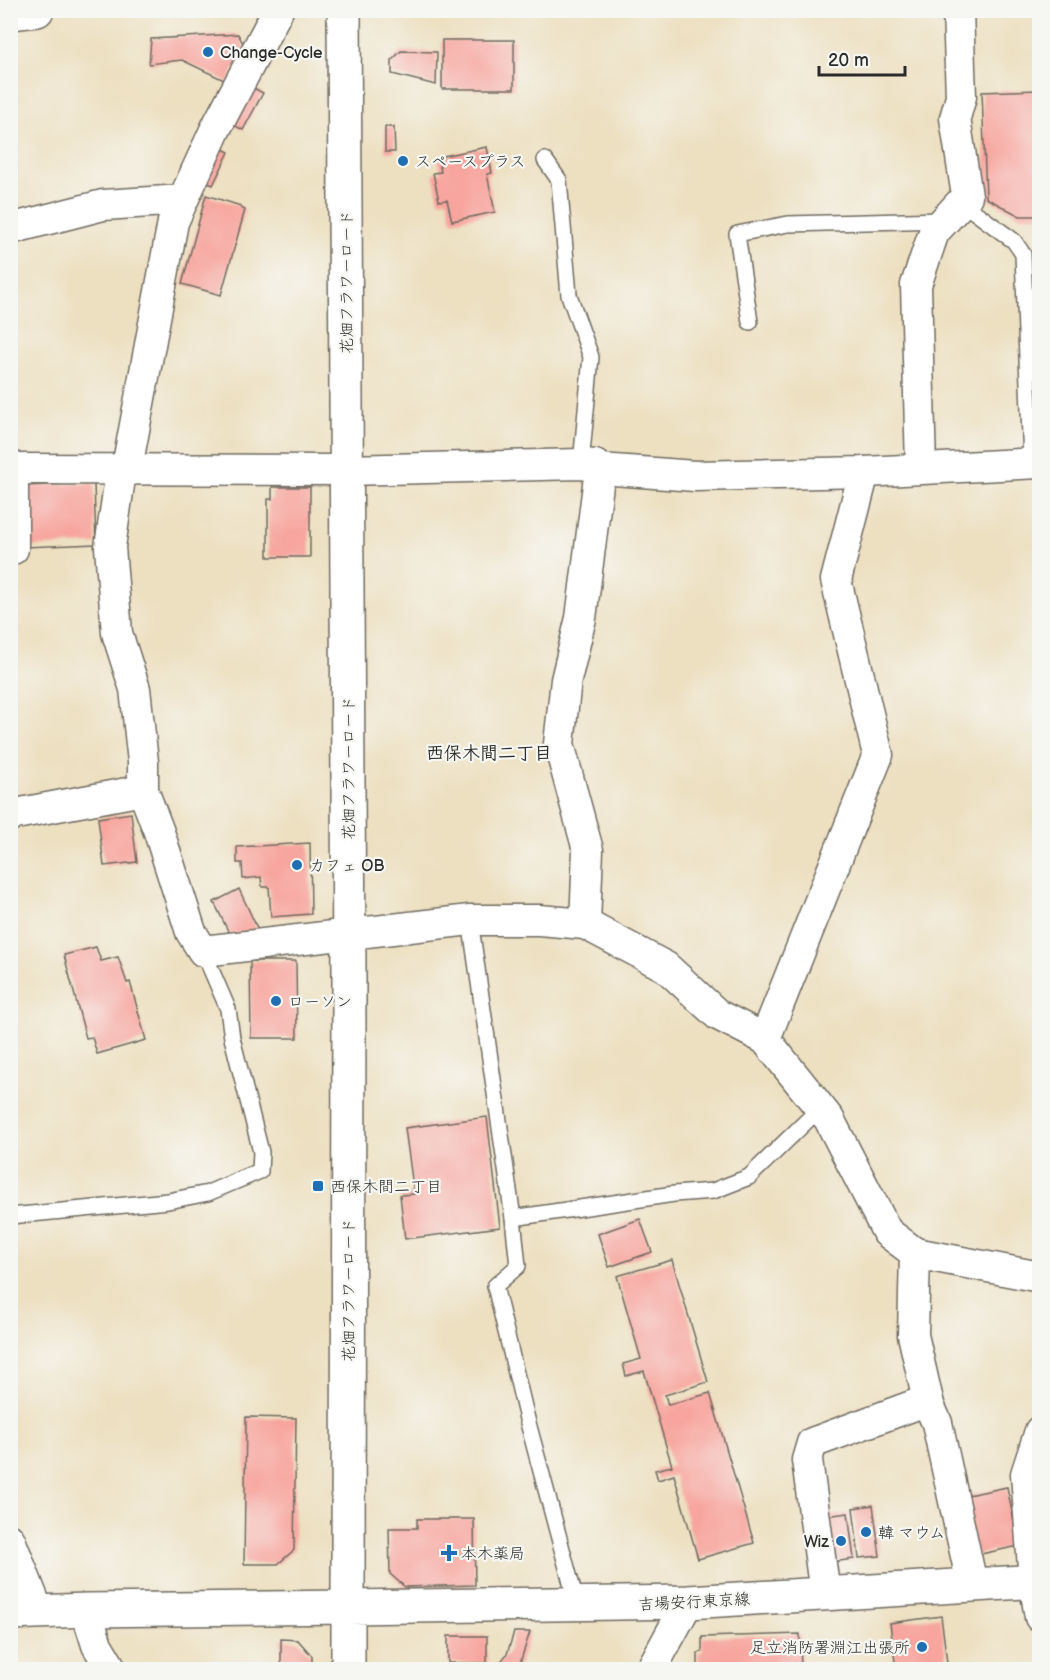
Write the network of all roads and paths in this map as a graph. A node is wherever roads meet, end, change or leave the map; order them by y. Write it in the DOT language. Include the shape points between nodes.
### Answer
graph roads {
  1 [pos="37,10"];
  2 [pos="278,10"];
  3 [pos="344,10"];
  4 [pos="958,10"];
  5 [pos="10,13"];
  6 [pos="545,160"];
  7 [pos="183,200"];
  8 [pos="953,211"];
  9 [pos="10,229"];
  10 [pos="750,322"];
  11 [pos="1035,463"];
  12 [pos="591,466"];
  13 [pos="12,467"];
  14 [pos="124,468"];
  15 [pos="921,468"];
  16 [pos="347,470"];
  17 [pos="864,472"];
  18 [pos="10,550"];
  19 [pos="143,790"];
  20 [pos="10,815"];
  21 [pos="470,920"];
  22 [pos="585,924"];
  23 [pos="349,936"];
  24 [pos="203,951"];
  25 [pos="765,1039"];
  26 [pos="820,1108"];
  27 [pos="10,1216"];
  28 [pos="513,1218"];
  29 [pos="915,1253"];
  30 [pos="1040,1277"];
  31 [pos="928,1400"];
  32 [pos="1040,1431"];
  33 [pos="10,1540"];
  34 [pos="1037,1581"];
  35 [pos="972,1584"];
  36 [pos="825,1594"];
  37 [pos="688,1602"];
  38 [pos="577,1605"];
  39 [pos="348,1607"];
  40 [pos="86,1610"];
  41 [pos="24,1612"];
  42 [pos="1040,1617"];
  43 [pos="112,1670"];
  44 [pos="348,1670"];
  45 [pos="651,1670"];
  1 -- 5 [label="main road"];
  2 -- 7 [label="street"];
  3 -- 16 [label="main road, 花畑フラワーロード"];
  4 -- 8 [label="street" via="961,97 955,118 967,196"];
  6 -- 12 [label="lane" via="559,180 569,295 591,357"];
  7 -- 9 [label="street" via="103,205"];
  7 -- 14 [label="street" via="173,222"];
  8 -- 10 [label="lane" via="788,224 737,234"];
  8 -- 11 [label="lane" via="1014,241 1023,254"];
  8 -- 15 [label="street" via="934,232 916,285"];
  11 -- 15 [label="street"];
  12 -- 16 [label="street"];
  12 -- 17 [label="street" via="695,476"];
  12 -- 22 [label="street" via="581,618 566,680 559,744 588,850"];
  13 -- 14 [label="street"];
  13 -- 18 [label="street"];
  14 -- 16 [label="street"];
  14 -- 19 [label="street" via="110,547 117,633 135,689"];
  15 -- 17 [label="street"];
  16 -- 23 [label="main road, 花畑フラワーロード"];
  17 -- 25 [label="street" via="836,580 878,755"];
  19 -- 20 [label="street"];
  19 -- 24 [label="street" via="191,932"];
  21 -- 22 [label="street" via="500,918"];
  21 -- 23 [label="street"];
  21 -- 28 [label="lane"];
  22 -- 25 [label="street" via="666,967 718,1015"];
  23 -- 24 [label="street" via="319,936"];
  23 -- 39 [label="main road, 花畑フラワーロード"];
  24 -- 27 [label="lane" via="228,1009 261,1152 260,1171 208,1192 168,1202"];
  25 -- 26 [label="street"];
  26 -- 28 [label="lane" via="749,1177 713,1191"];
  26 -- 29 [label="street" via="887,1232"];
  28 -- 38 [label="lane" via="518,1266 495,1286"];
  29 -- 30 [label="street"];
  29 -- 31 [label="street" via="913,1335"];
  31 -- 35 [label="street" via="937,1423"];
  31 -- 36 [label="street" via="812,1443 807,1460"];
  32 -- 34 [label="street" via="1026,1474"];
  33 -- 41 [label="street"];
  34 -- 35 [label="main road, 吉場安行東京線"];
  34 -- 42 [label="street"];
  35 -- 36 [label="main road, 吉場安行東京線"];
  36 -- 37 [label="main road, 吉場安行東京線"];
  37 -- 38 [label="main road, 吉場安行東京線"];
  37 -- 45 [label="street"];
  38 -- 39 [label="main road, 吉場安行東京線"];
  39 -- 40 [label="main road, 吉場安行東京線"];
  39 -- 44 [label="main road, 花畑フラワーロード"];
  40 -- 41 [label="main road, 吉場安行東京線"];
  40 -- 43 [label="street" via="97,1644"];
}
